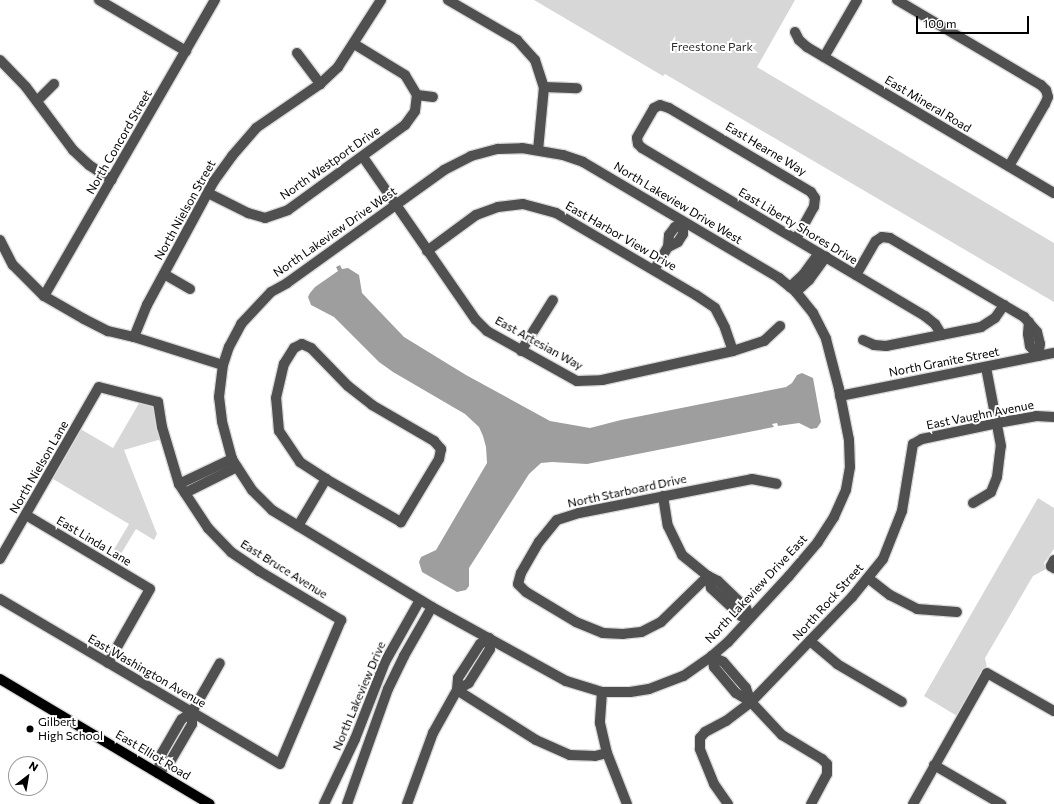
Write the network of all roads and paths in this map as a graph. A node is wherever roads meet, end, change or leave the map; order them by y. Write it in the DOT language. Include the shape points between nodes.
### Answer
graph roads {
  1 [pos="99,0"];
  2 [pos="215,0"];
  3 [pos="381,0"];
  4 [pos="448,0"];
  5 [pos="857,0"];
  6 [pos="897,0"];
  7 [pos="795,32"];
  8 [pos="354,44"];
  9 [pos="186,52"];
  10 [pos="297,53"];
  11 [pos="824,57"];
  12 [pos="0,60"];
  13 [pos="54,84"];
  14 [pos="320,84"];
  15 [pos="544,87"];
  16 [pos="577,88"];
  17 [pos="417,95"];
  18 [pos="433,97"];
  19 [pos="37,101"];
  20 [pos="638,144"];
  21 [pos="538,150"];
  22 [pos="363,157"];
  23 [pos="1009,166"];
  24 [pos="112,180"];
  25 [pos="208,193"];
  26 [pos="1054,193"];
  27 [pos="396,204"];
  28 [pos="683,222"];
  29 [pos="796,239"];
  30 [pos="0,240"];
  31 [pos="427,251"];
  32 [pos="822,255"];
  33 [pos="654,270"];
  34 [pos="164,274"];
  35 [pos="856,275"];
  36 [pos="190,289"];
  37 [pos="793,290"];
  38 [pos="44,296"];
  39 [pos="553,300"];
  40 [pos="1004,305"];
  41 [pos="780,326"];
  42 [pos="942,335"];
  43 [pos="134,338"];
  44 [pos="863,340"];
  45 [pos="521,351"];
  46 [pos="733,351"];
  47 [pos="1054,353"];
  48 [pos="1038,356"];
  49 [pos="223,365"];
  50 [pos="986,367"];
  51 [pos="99,388"];
  52 [pos="840,396"];
  53 [pos="1054,417"];
  54 [pos="997,424"];
  55 [pos="912,444"];
  56 [pos="234,463"];
  57 [pos="326,479"];
  58 [pos="777,484"];
  59 [pos="182,489"];
  60 [pos="663,496"];
  61 [pos="974,503"];
  62 [pos="26,515"];
  63 [pos="298,526"];
  64 [pos="0,558"];
  65 [pos="708,576"];
  66 [pos="868,578"];
  67 [pos="0,599"];
  68 [pos="427,604"];
  69 [pos="957,612"];
  70 [pos="750,617"];
  71 [pos="489,638"];
  72 [pos="810,641"];
  73 [pos="712,656"];
  74 [pos="108,663"];
  75 [pos="220,663"];
  76 [pos="0,679"];
  77 [pos="457,690"];
  78 [pos="602,692"];
  79 [pos="751,702"];
  80 [pos="902,702"];
  81 [pos="1054,711"];
  82 [pos="192,712"];
  83 [pos="607,753"];
  84 [pos="280,764"];
  85 [pos="934,765"];
  86 [pos="158,773"];
  87 [pos="210,804"];
  88 [pos="324,804"];
  89 [pos="347,804"];
  90 [pos="407,804"];
  91 [pos="627,804"];
  92 [pos="728,804"];
  93 [pos="811,804"];
  94 [pos="913,804"];
  95 [pos="1001,804"];
  1 -- 9 [label="street"];
  2 -- 9 [label="street, North Concord Street"];
  3 -- 8 [label="street, North Nielson Street"];
  4 -- 15 [label="street" via="517,40 535,60"];
  5 -- 11 [label="street"];
  6 -- 23 [label="street" via="1041,85 1048,94 1045,104"];
  7 -- 11 [label="street, East Mineral Road" via="803,44"];
  8 -- 14 [label="street, North Nielson Street" via="338,67"];
  8 -- 17 [label="street" via="405,75"];
  9 -- 24 [label="street, North Concord Street"];
  10 -- 14 [label="street"];
  11 -- 23 [label="street, East Mineral Road"];
  12 -- 19 [label="street"];
  13 -- 19 [label="street"];
  14 -- 25 [label="street, North Nielson Street" via="256,128 232,156"];
  15 -- 16 [label="street"];
  15 -- 21 [label="street"];
  17 -- 18 [label="street"];
  17 -- 22 [label="street, North Westport Drive" via="415,111 405,125"];
  19 -- 24 [label="street" via="73,150 89,165"];
  20 -- 29 [label="street, East Liberty Shores Drive" via="644,150"];
  20 -- 29 [label="street, East Hearne Way" via="637,135 652,111 660,105 811,192 815,198 815,205"];
  21 -- 27 [label="street, North Lakeview Drive West" via="498,149 471,156 444,170"];
  21 -- 28 [label="street, North Lakeview Drive West" via="583,162"];
  22 -- 25 [label="street, North Westport Drive" via="288,210 265,218 248,214"];
  22 -- 27 [label="street, East Artesian Way"];
  23 -- 26 [label="street, East Mineral Road"];
  24 -- 38 [label="street, North Concord Street"];
  25 -- 34 [label="street, North Nielson Street"];
  27 -- 31 [label="street, East Artesian Way"];
  27 -- 49 [label="street, North Lakeview Drive West" via="271,292 241,324"];
  28 -- 33 [label="street" via="684,234 678,242 668,247"];
  28 -- 37 [label="street, North Lakeview Drive West" via="779,278"];
  29 -- 32 [label="street, East Liberty Shores Drive"];
  30 -- 38 [label="street" via="13,265"];
  31 -- 33 [label="street, East Harbor View Drive" via="476,215 498,207 523,204 556,213"];
  31 -- 45 [label="street, East Artesian Way" via="476,320 487,331"];
  32 -- 35 [label="street, East Liberty Shores Drive"];
  32 -- 37 [label="street" via="809,280"];
  33 -- 46 [label="street, East Harbor View Drive" via="715,308"];
  34 -- 36 [label="street"];
  34 -- 43 [label="street, North Nielson Street" via="147,305"];
  35 -- 40 [label="street" via="876,241 886,237"];
  35 -- 42 [label="street, East Liberty Shores Drive" via="925,316 935,324"];
  37 -- 52 [label="street, North Lakeview Drive East" via="813,313 826,339"];
  38 -- 43 [label="street" via="108,331"];
  39 -- 45 [label="street"];
  40 -- 42 [label="street" via="995,318 986,325"];
  40 -- 48 [label="street" via="1024,317 1037,332 1040,344"];
  41 -- 46 [label="street, East Artesian Way" via="764,342"];
  42 -- 44 [label="street" via="886,346 874,345"];
  43 -- 49 [label="street"];
  45 -- 46 [label="street, East Artesian Way" via="578,381 602,380"];
  47 -- 48 [label="street, North Granite Street"];
  48 -- 50 [label="street, North Granite Street"];
  49 -- 56 [label="street, North Lakeview Drive West" via="219,397 222,421"];
  50 -- 52 [label="street, North Granite Street"];
  50 -- 54 [label="street"];
  51 -- 59 [label="street, East Bruce Avenue" via="158,402 162,427"];
  51 -- 62 [label="street, North Nielson Lane"];
  52 -- 70 [label="street, North Lakeview Drive East" via="849,440 850,467 846,490 834,517 818,542"];
  53 -- 54 [label="street, East Vaughn Avenue" via="1036,416"];
  54 -- 55 [label="street, East Vaughn Avenue" via="922,439"];
  54 -- 61 [label="street" via="1001,446 997,477 991,492"];
  55 -- 66 [label="street, North Rock Street" via="902,511 883,559"];
  56 -- 59 [label="street"];
  56 -- 63 [label="street, North Lakeview Drive West" via="252,490 267,505"];
  57 -- 57 [label="street" via="300,462 279,431 276,398 284,364 294,348 302,344 311,348 348,386 372,405 434,441 441,449 439,459 401,522"];
  57 -- 63 [label="street"];
  58 -- 60 [label="street, North Starboard Drive" via="752,479"];
  59 -- 84 [label="street, East Bruce Avenue" via="208,528 231,552 341,620"];
  60 -- 65 [label="street" via="668,526 682,555"];
  60 -- 65 [label="street, North Starboard Drive" via="557,520 519,576 518,584 526,592 576,622 603,633 623,634 641,632 661,622"];
  62 -- 64 [label="street, North Nielson Lane"];
  62 -- 74 [label="street, East Linda Lane" via="150,589"];
  63 -- 68 [label="street, North Lakeview Drive West"];
  65 -- 70 [label="street" via="718,581 746,608"];
  66 -- 69 [label="street" via="890,595 917,609"];
  66 -- 72 [label="street, North Rock Street"];
  67 -- 74 [label="street, East Washington Avenue"];
  68 -- 71 [label="street, North Lakeview Drive East"];
  68 -- 88 [label="street, North Lakeview Drive" via="385,662 352,746"];
  68 -- 89 [label="street, North Lakeview Drive" via="388,689"];
  70 -- 73 [label="street, North Lakeview Drive East"];
  71 -- 77 [label="street" via="480,644 458,678"];
  71 -- 78 [label="street, North Lakeview Drive East" via="566,682"];
  72 -- 79 [label="street, North Rock Street"];
  72 -- 80 [label="street" via="837,664"];
  73 -- 78 [label="street, North Lakeview Drive East" via="683,676 663,684 630,692"];
  73 -- 79 [label="street" via="717,671 736,693"];
  74 -- 82 [label="street, East Washington Avenue"];
  75 -- 82 [label="street"];
  76 -- 86 [label="main road, East Elliot Road"];
  77 -- 83 [label="street" via="536,740 570,755 595,756"];
  77 -- 90 [label="street" via="435,728"];
  78 -- 83 [label="street" via="600,723"];
  79 -- 92 [label="street, North Rock Street" via="726,721 705,732 700,738 700,749 714,784"];
  79 -- 93 [label="street" via="782,736 822,759 828,767 826,777"];
  81 -- 85 [label="street" via="987,673"];
  82 -- 84 [label="street, East Washington Avenue"];
  82 -- 86 [label="street" via="192,724 170,762"];
  83 -- 91 [label="street"];
  85 -- 94 [label="street"];
  85 -- 95 [label="street"];
  86 -- 87 [label="main road, East Elliot Road"];
}
